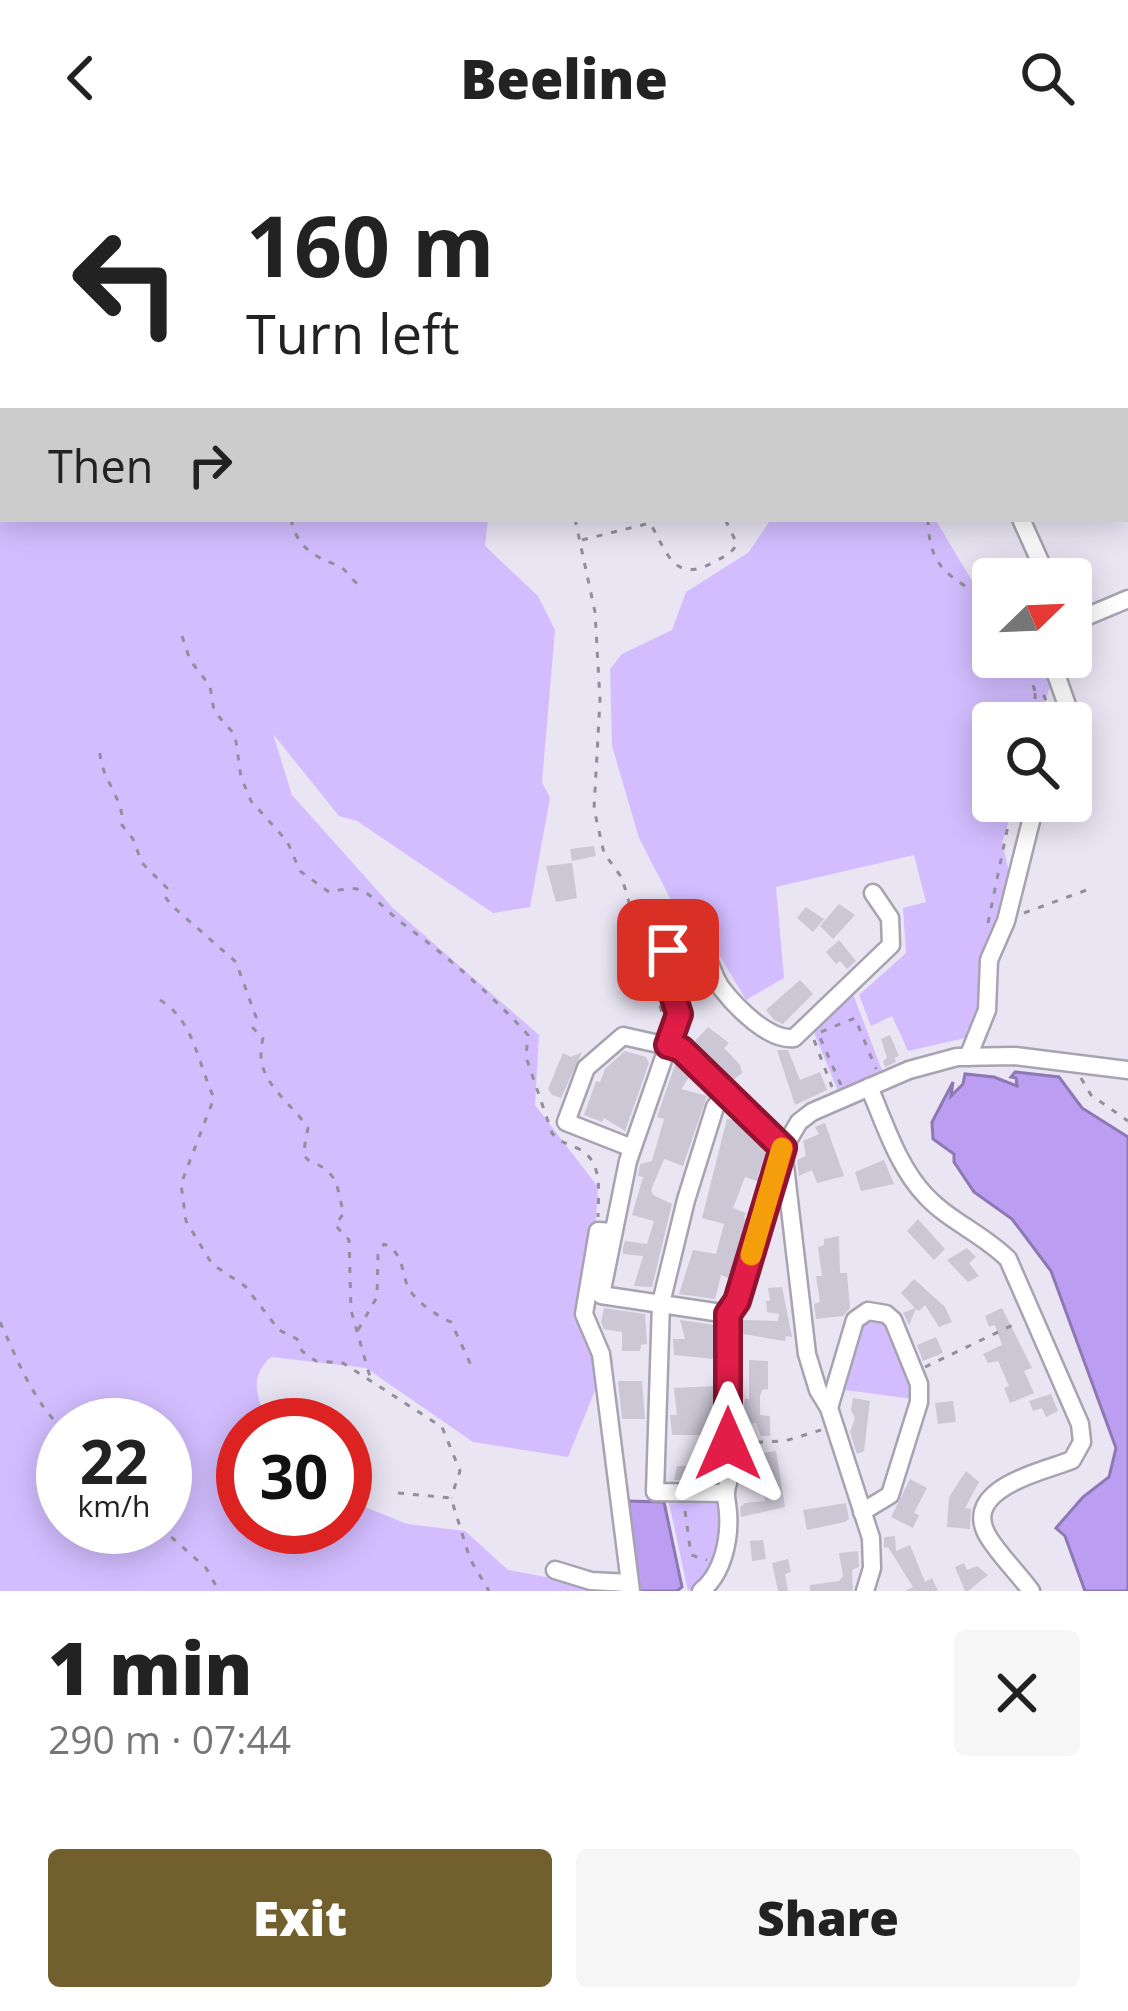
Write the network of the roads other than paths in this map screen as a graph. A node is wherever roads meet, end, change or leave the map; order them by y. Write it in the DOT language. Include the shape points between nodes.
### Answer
graph roads {
  1 [pos="1023,522"];
  2 [pos="1039,558"];
  3 [pos="1128,599"];
  4 [pos="1092,614"];
  5 [pos="1031,822"];
  6 [pos="873,893"];
  7 [pos="671,1037"];
  8 [pos="968,1057"];
  9 [pos="1128,1070"];
  10 [pos="873,1079"];
  11 [pos="725,1094"];
  12 [pos="632,1148"];
  13 [pos="783,1148"];
  14 [pos="606,1231"];
  15 [pos="661,1303"];
  16 [pos="728,1314"];
  17 [pos="830,1417"];
  18 [pos="725,1493"];
  19 [pos="862,1511"];
  20 [pos="555,1570"];
  21 [pos="716,1581"];
  22 [pos="630,1587"];
  23 [pos="865,1591"];
  24 [pos="1031,1591"];
  1 -- 2 [label="street"];
  3 -- 4 [label="street"];
  5 -- 8 [label="street" via="989,960 987,1010"];
  6 -- 7 [label="street" via="890,918 892,945 794,1038 773,1036 720,987 703,949 685,941 672,946 664,960 678,1007"];
  7 -- 11 [label="street"];
  7 -- 12 [label="street"];
  7 -- 12 [label="street" via="614,1040 586,1068 566,1122"];
  8 -- 9 [label="street"];
  8 -- 10 [label="street"];
  10 -- 13 [label="street" via="806,1117"];
  10 -- 24 [label="street" via="907,1171 928,1199 1008,1259 1083,1434 1072,1460 999,1489 984,1510 985,1531"];
  11 -- 13 [label="street"];
  11 -- 15 [label="street" via="686,1200"];
  12 -- 14 [label="street"];
  13 -- 16 [label="street"];
  13 -- 17 [label="street" via="807,1354"];
  14 -- 15 [label="street" via="601,1295"];
  14 -- 22 [label="street" via="584,1314 602,1354"];
  15 -- 16 [label="street"];
  15 -- 18 [label="street" via="656,1492"];
  16 -- 18 [label="street"];
  17 -- 19 [label="street"];
  17 -- 19 [label="street" via="852,1325 868,1311 886,1314 916,1371 919,1402 895,1486 883,1503"];
  18 -- 21 [label="street" via="729,1537"];
  19 -- 23 [label="street" via="873,1550"];
  20 -- 22 [label="street"];
}
